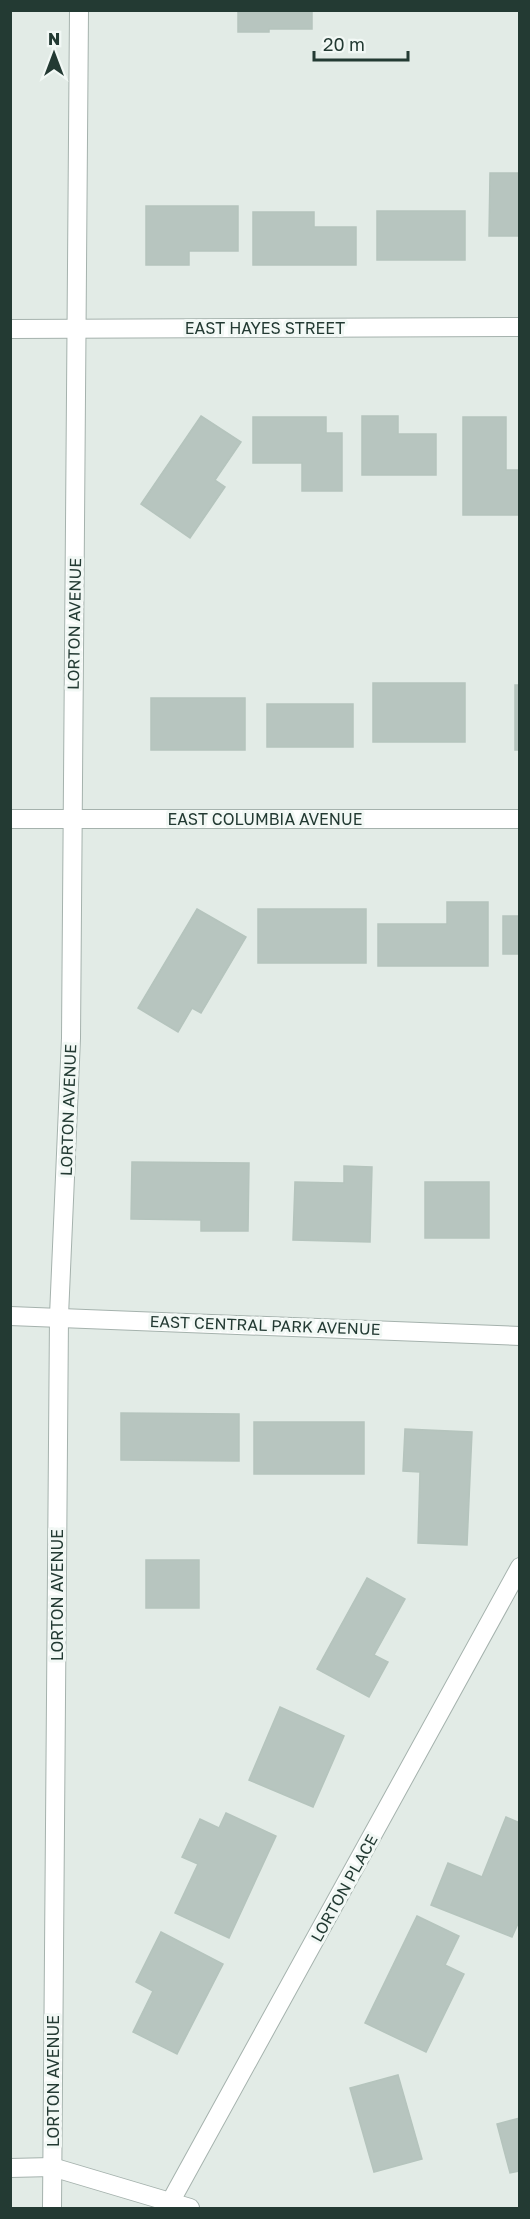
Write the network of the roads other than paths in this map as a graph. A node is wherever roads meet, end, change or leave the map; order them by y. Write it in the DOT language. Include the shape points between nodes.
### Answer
graph roads {
  1 [pos="79,10"];
  2 [pos="519,327"];
  3 [pos="10,329"];
  4 [pos="76,329"];
  5 [pos="10,819"];
  6 [pos="72,819"];
  7 [pos="519,819"];
  8 [pos="10,1316"];
  9 [pos="59,1316"];
  10 [pos="519,1336"];
  11 [pos="519,1567"];
  12 [pos="52,2167"];
  13 [pos="10,2168"];
  14 [pos="169,2205"];
  15 [pos="52,2208"];
  16 [pos="190,2208"];
  1 -- 4 [label="street, LORTON AVENUE"];
  2 -- 4 [label="street, EAST HAYES STREET"];
  3 -- 4 [label="street, EAST HAYES STREET"];
  4 -- 6 [label="street, LORTON AVENUE"];
  5 -- 6 [label="street, EAST COLUMBIA AVENUE"];
  6 -- 7 [label="street, EAST COLUMBIA AVENUE"];
  6 -- 9 [label="street, LORTON AVENUE" via="71,1038"];
  8 -- 9 [label="street, EAST CENTRAL PARK AVENUE"];
  9 -- 10 [label="street, EAST CENTRAL PARK AVENUE"];
  9 -- 12 [label="street, LORTON AVENUE"];
  11 -- 14 [label="street, LORTON PLACE"];
  12 -- 13 [label="street"];
  12 -- 14 [label="street"];
  12 -- 15 [label="street, LORTON AVENUE"];
  14 -- 16 [label="street"];
}
